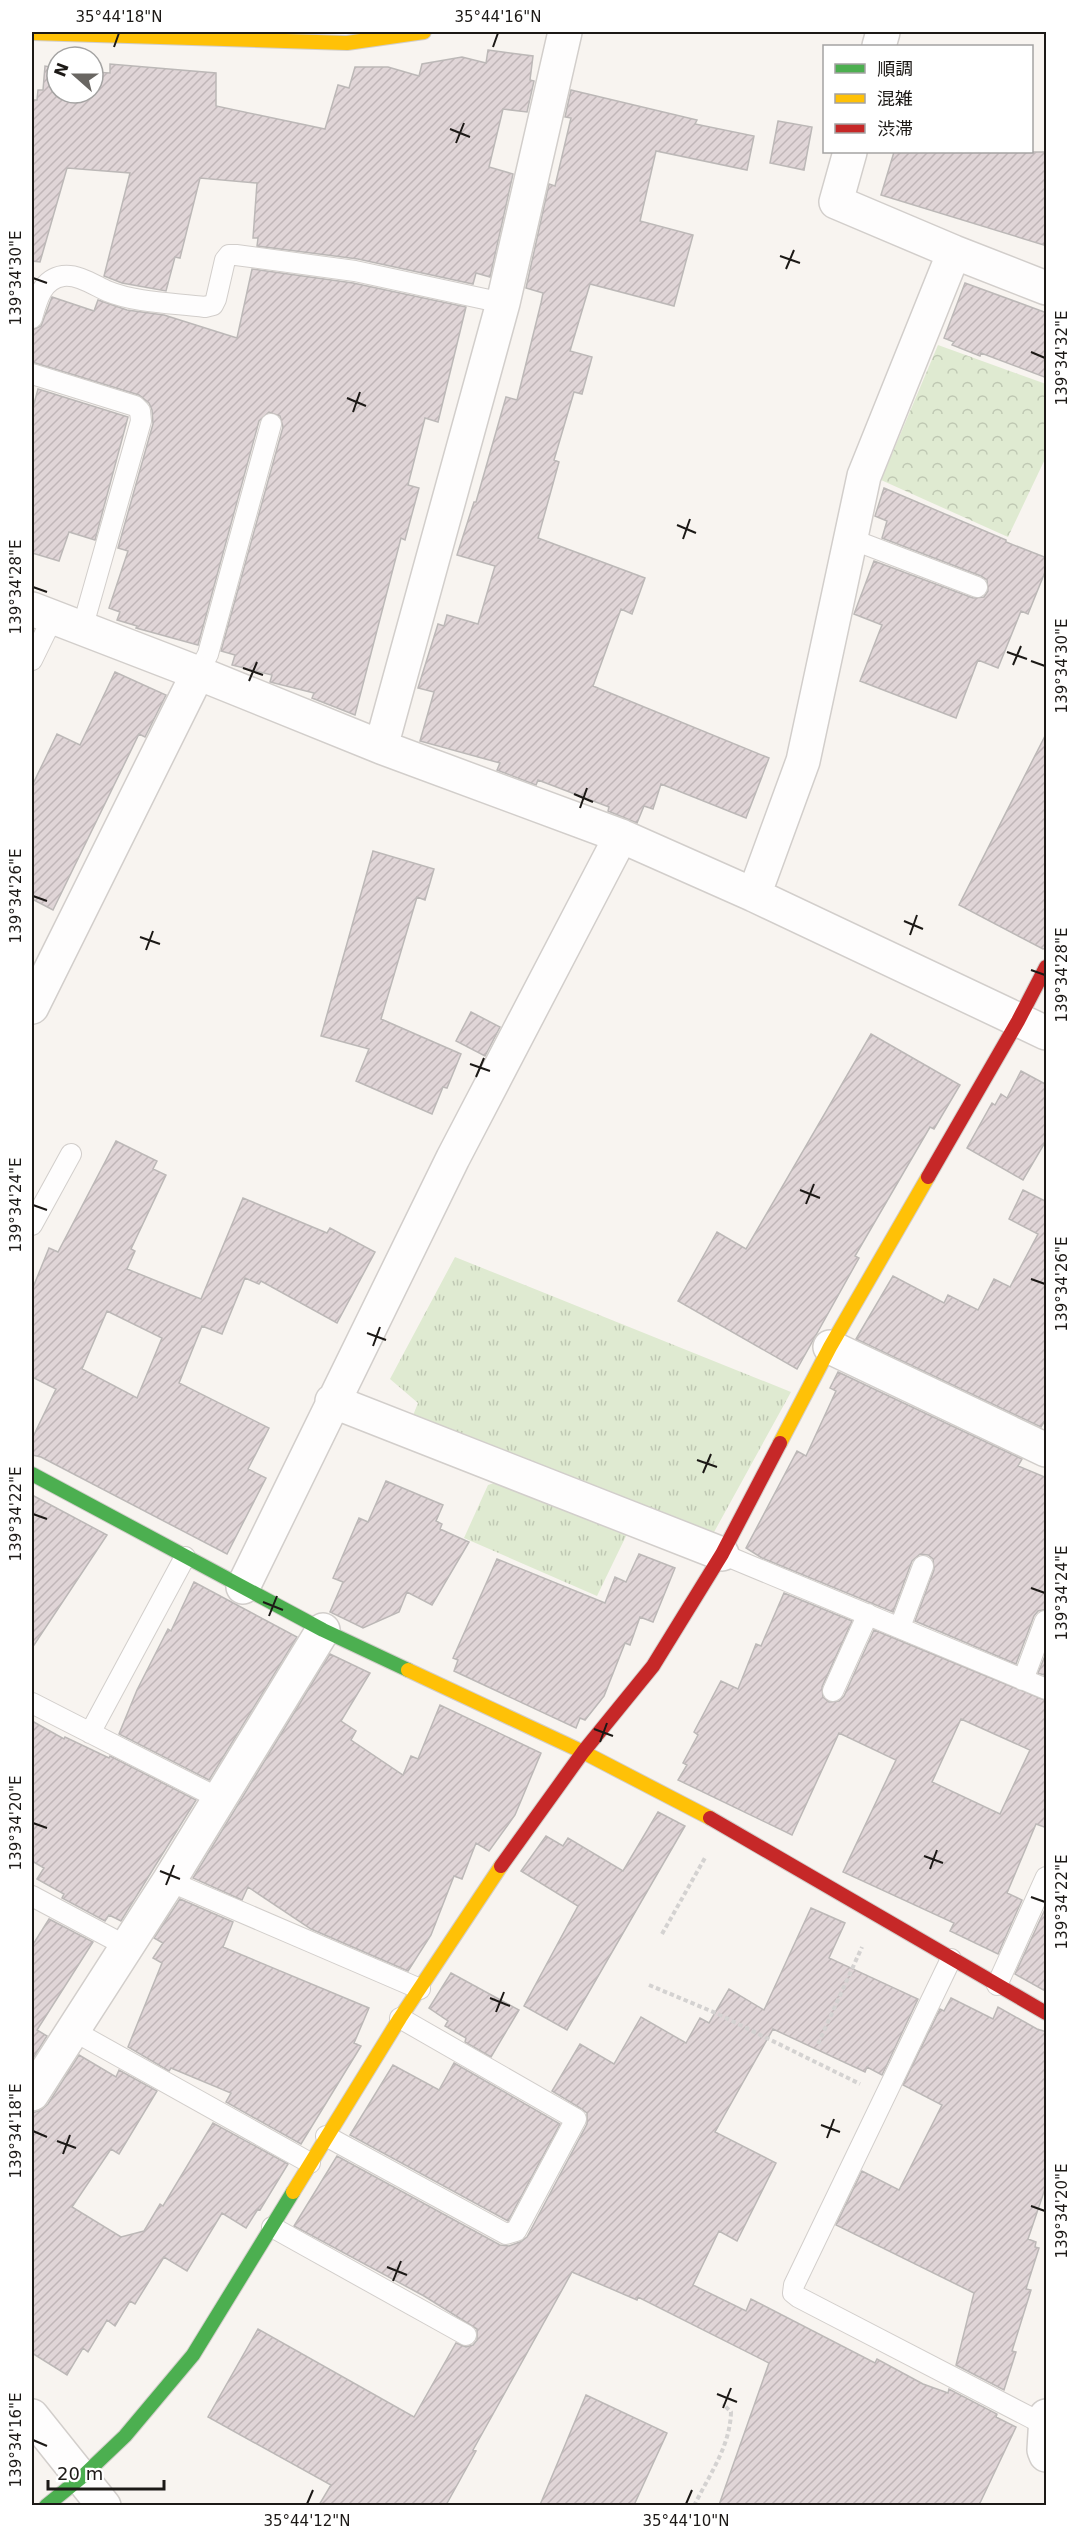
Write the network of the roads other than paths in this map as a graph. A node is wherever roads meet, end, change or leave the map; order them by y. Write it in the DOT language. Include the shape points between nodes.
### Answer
graph roads {
  1 [pos="424,32"];
  2 [pos="565,32"];
  3 [pos="32,33"];
  4 [pos="101,34"];
  5 [pos="272,36"];
  6 [pos="850,153"];
  7 [pos="954,252"];
  8 [pos="1047,288"];
  9 [pos="503,303"];
  10 [pos="32,318"];
  11 [pos="32,374"];
  12 [pos="271,424"];
  13 [pos="851,539"];
  14 [pos="977,587"];
  15 [pos="55,619"];
  16 [pos="32,660"];
  17 [pos="198,673"];
  18 [pos="381,747"];
  19 [pos="621,836"];
  20 [pos="754,895"];
  21 [pos="1047,967"];
  22 [pos="32,1007"];
  23 [pos="1032,1027"];
  24 [pos="71,1154"];
  25 [pos="32,1226"];
  26 [pos="830,1347"];
  27 [pos="332,1401"];
  28 [pos="1047,1450"];
  29 [pos="32,1474"];
  30 [pos="722,1554"];
  31 [pos="185,1557"];
  32 [pos="923,1566"];
  33 [pos="243,1587"];
  34 [pos="868,1614"];
  35 [pos="1045,1621"];
  36 [pos="900,1627"];
  37 [pos="323,1630"];
  38 [pos="1023,1680"];
  39 [pos="1047,1689"];
  40 [pos="834,1691"];
  41 [pos="32,1703"];
  42 [pos="90,1733"];
  43 [pos="583,1752"];
  44 [pos="220,1799"];
  45 [pos="1047,1877"];
  46 [pos="169,1881"];
  47 [pos="32,1896"];
  48 [pos="126,1946"];
  49 [pos="951,1959"];
  50 [pos="997,1985"];
  51 [pos="420,1989"];
  52 [pos="1047,2013"];
  53 [pos="400,2018"];
  54 [pos="72,2030"];
  55 [pos="32,2094"];
  56 [pos="326,2136"];
  57 [pos="310,2163"];
  58 [pos="272,2227"];
  59 [pos="466,2335"];
  60 [pos="32,2416"];
  61 [pos="1046,2432"];
  62 [pos="82,2476"];
  63 [pos="46,2505"];
  64 [pos="104,2505"];
  1 -- 5 [label="street" via="347,43"];
  2 -- 9 [label="street"];
  3 -- 4 [label="street"];
  4 -- 5 [label="street"];
  6 -- 7 [label="street" via="836,202"];
  7 -- 8 [label="street"];
  7 -- 13 [label="street" via="864,476"];
  9 -- 10 [label="lane" via="355,271 229,255 213,305 128,297 76,277 62,276 42,290"];
  9 -- 18 [label="street"];
  11 -- 15 [label="lane" via="135,406 141,421"];
  12 -- 17 [label="lane" via="208,654"];
  13 -- 14 [label="lane"];
  13 -- 20 [label="street" via="803,761"];
  15 -- 16 [label="lane"];
  15 -- 17 [label="street"];
  17 -- 18 [label="street"];
  17 -- 22 [label="street"];
  18 -- 19 [label="street"];
  19 -- 20 [label="street"];
  19 -- 27 [label="street"];
  20 -- 23 [label="street"];
  21 -- 23 [label="street"];
  23 -- 26 [label="street"];
  24 -- 25 [label="lane"];
  26 -- 28 [label="street"];
  26 -- 30 [label="street"];
  27 -- 30 [label="street"];
  27 -- 33 [label="street"];
  29 -- 31 [label="street"];
  30 -- 34 [label="lane"];
  30 -- 43 [label="street" via="653,1666"];
  31 -- 33 [label="street"];
  31 -- 42 [label="lane"];
  32 -- 36 [label="lane"];
  33 -- 37 [label="street"];
  34 -- 36 [label="lane"];
  34 -- 40 [label="lane"];
  35 -- 38 [label="lane"];
  36 -- 38 [label="lane"];
  37 -- 43 [label="street"];
  37 -- 44 [label="street"];
  38 -- 39 [label="lane"];
  41 -- 42 [label="lane"];
  42 -- 44 [label="lane"];
  43 -- 49 [label="street" via="724,1826"];
  43 -- 51 [label="street" via="474,1904"];
  44 -- 46 [label="street"];
  45 -- 50 [label="lane"];
  46 -- 48 [label="street"];
  46 -- 51 [label="lane"];
  47 -- 48 [label="lane"];
  48 -- 54 [label="street"];
  49 -- 50 [label="street"];
  49 -- 61 [label="lane" via="793,2293"];
  50 -- 52 [label="street"];
  51 -- 53 [label="street"];
  53 -- 56 [label="street"];
  53 -- 56 [label="lane" via="576,2119 516,2231 506,2234"];
  54 -- 55 [label="street"];
  54 -- 57 [label="lane"];
  56 -- 57 [label="street"];
  57 -- 58 [label="street"];
  58 -- 59 [label="lane"];
  58 -- 62 [label="street" via="192,2355 125,2436"];
  60 -- 62 [label="street"];
  62 -- 63 [label="street"];
  62 -- 64 [label="street"];
}
